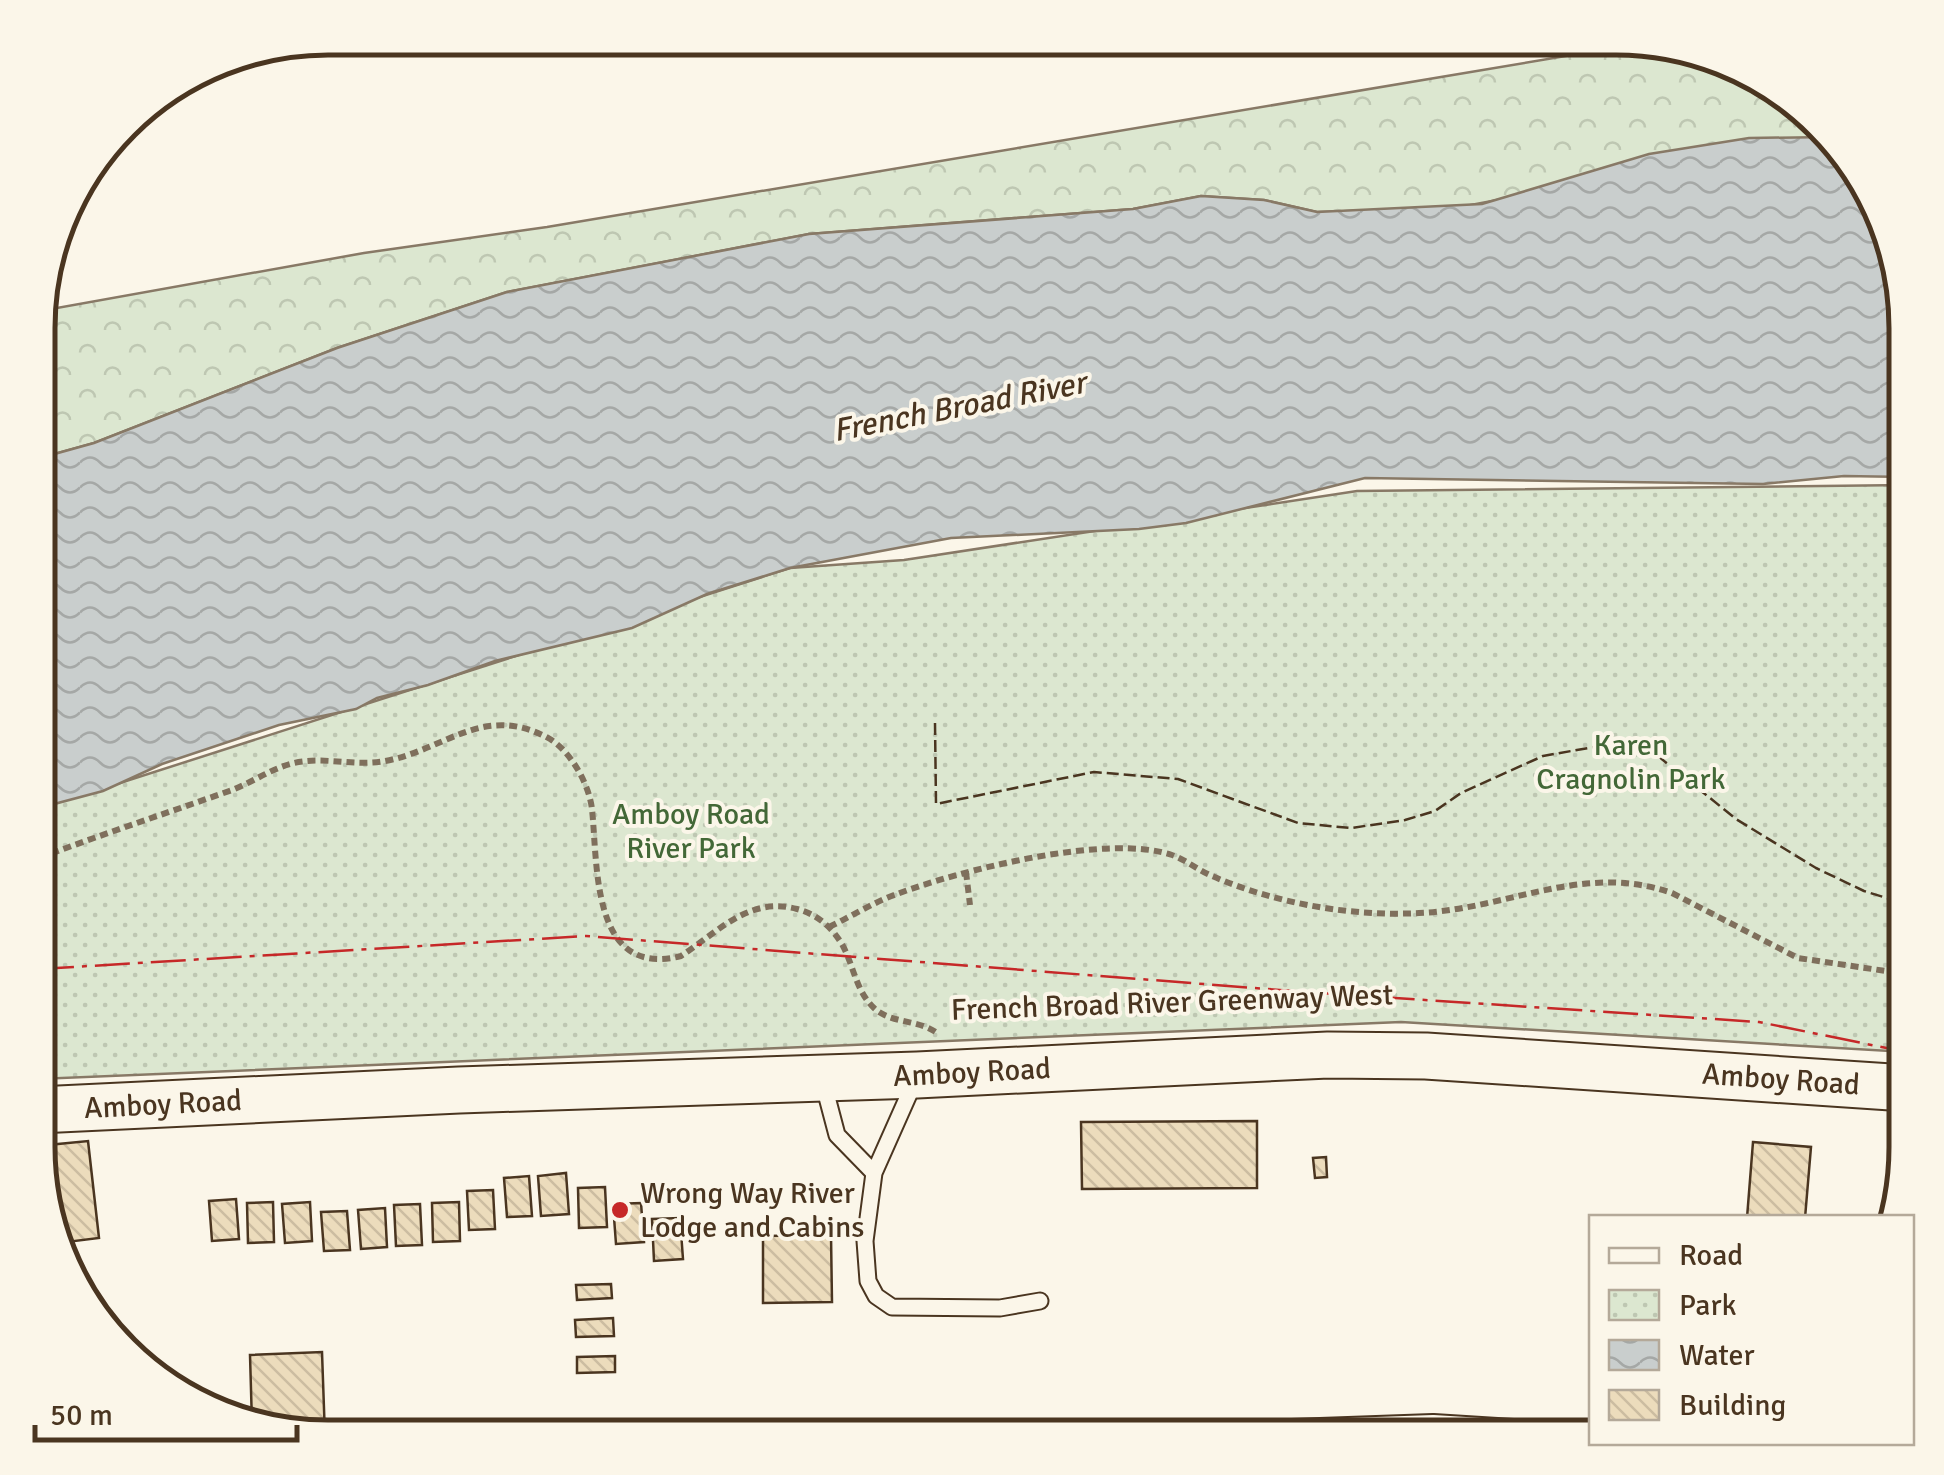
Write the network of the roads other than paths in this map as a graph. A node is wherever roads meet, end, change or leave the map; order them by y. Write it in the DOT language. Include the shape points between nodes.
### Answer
graph roads {
  1 [pos="917,1075"];
  2 [pos="822,1078"];
  3 [pos="1888,1087"];
  4 [pos="56,1109"];
  5 [pos="874,1174"];
  6 [pos="1040,1301"];
  1 -- 2 [label="main road, Amboy Road"];
  1 -- 3 [label="main road, Amboy Road" via="1426,1056"];
  1 -- 5 [label="lane"];
  2 -- 4 [label="main road, Amboy Road"];
  2 -- 5 [label="lane" via="837,1134"];
  5 -- 6 [label="lane" via="865,1240 876,1296 892,1307 1000,1308"];
}
